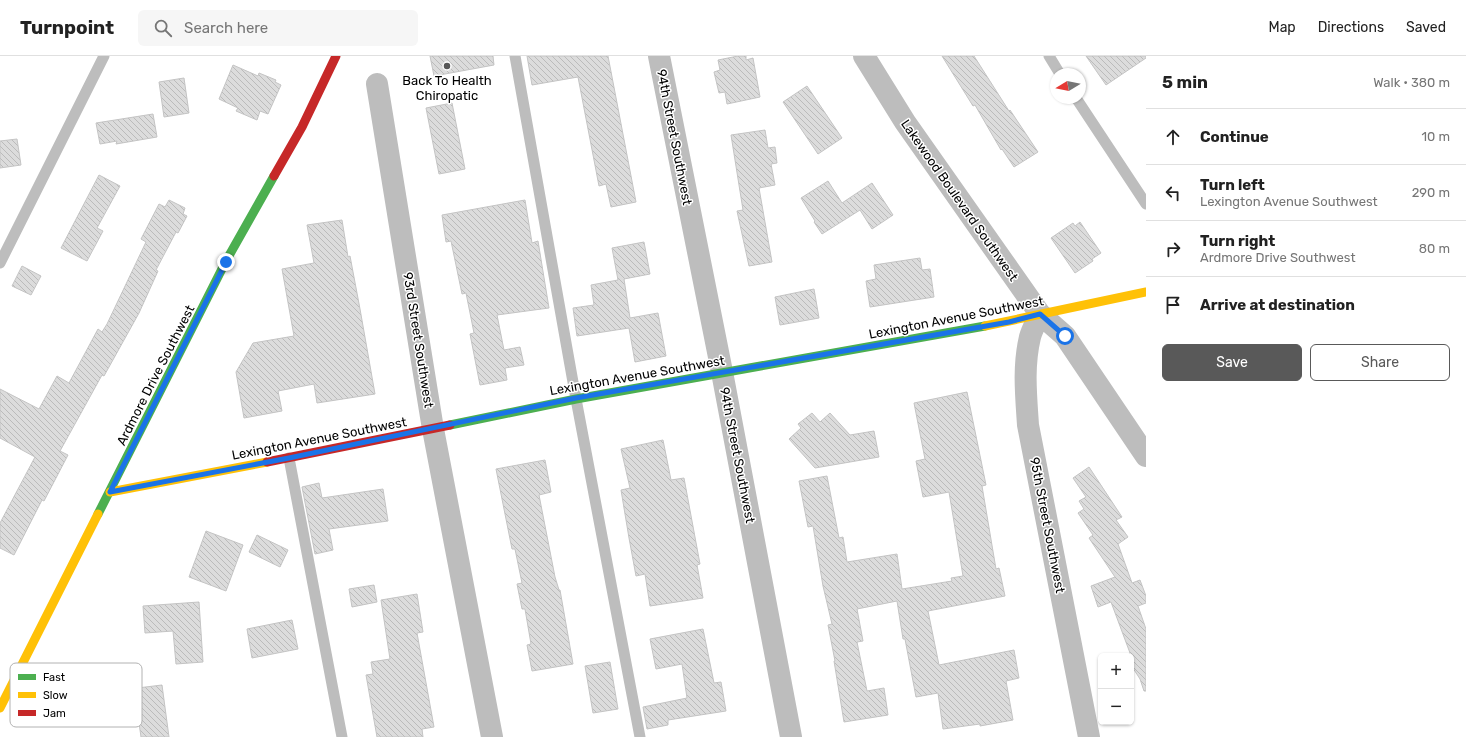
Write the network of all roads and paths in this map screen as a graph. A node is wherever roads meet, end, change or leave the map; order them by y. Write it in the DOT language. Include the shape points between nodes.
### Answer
graph roads {
  1 [pos="104,56"];
  2 [pos="336,56"];
  3 [pos="515,56"];
  4 [pos="659,56"];
  5 [pos="864,56"];
  6 [pos="1049,56"];
  7 [pos="1056,68"];
  8 [pos="377,84"];
  9 [pos="1080,104"];
  10 [pos="1146,204"];
  11 [pos="0,263"];
  12 [pos="1146,292"];
  13 [pos="1040,314"];
  14 [pos="722,372"];
  15 [pos="576,398"];
  16 [pos="433,429"];
  17 [pos="1146,456"];
  18 [pos="289,458"];
  19 [pos="110,492"];
  20 [pos="23,663"];
  21 [pos="10,688"];
  22 [pos="0,708"];
  23 [pos="342,737"];
  24 [pos="492,737"];
  25 [pos="640,737"];
  26 [pos="791,737"];
  27 [pos="1089,737"];
  1 -- 11 [label="lane"];
  2 -- 19 [label="street, Ardmore Drive Southwest" via="302,127 226,262"];
  3 -- 15 [label="lane"];
  4 -- 14 [label="street, 94th Street Southwest"];
  5 -- 13 [label="street, Lakewood Boulevard Southwest" via="905,122"];
  6 -- 7 [label="lane"];
  8 -- 16 [label="street, 93rd Street Southwest"];
  9 -- 10 [label="lane"];
  12 -- 13 [label="street, Lexington Avenue Southwest"];
  13 -- 14 [label="street, Lexington Avenue Southwest" via="1009,322"];
  13 -- 17 [label="street, Lakewood Boulevard Southwest" via="1065,336"];
  13 -- 27 [label="street, 95th Street Southwest" via="1031,335 1027,355 1025,383 1028,425"];
  14 -- 15 [label="street, Lexington Avenue Southwest"];
  14 -- 26 [label="street, 94th Street Southwest"];
  15 -- 16 [label="street, Lexington Avenue Southwest"];
  15 -- 25 [label="lane"];
  16 -- 18 [label="street, Lexington Avenue Southwest"];
  16 -- 24 [label="street, 93rd Street Southwest"];
  18 -- 19 [label="street, Lexington Avenue Southwest"];
  18 -- 23 [label="lane"];
  19 -- 20 [label="street, Ardmore Drive Southwest"];
  21 -- 22 [label="street, Ardmore Drive Southwest"];
}
